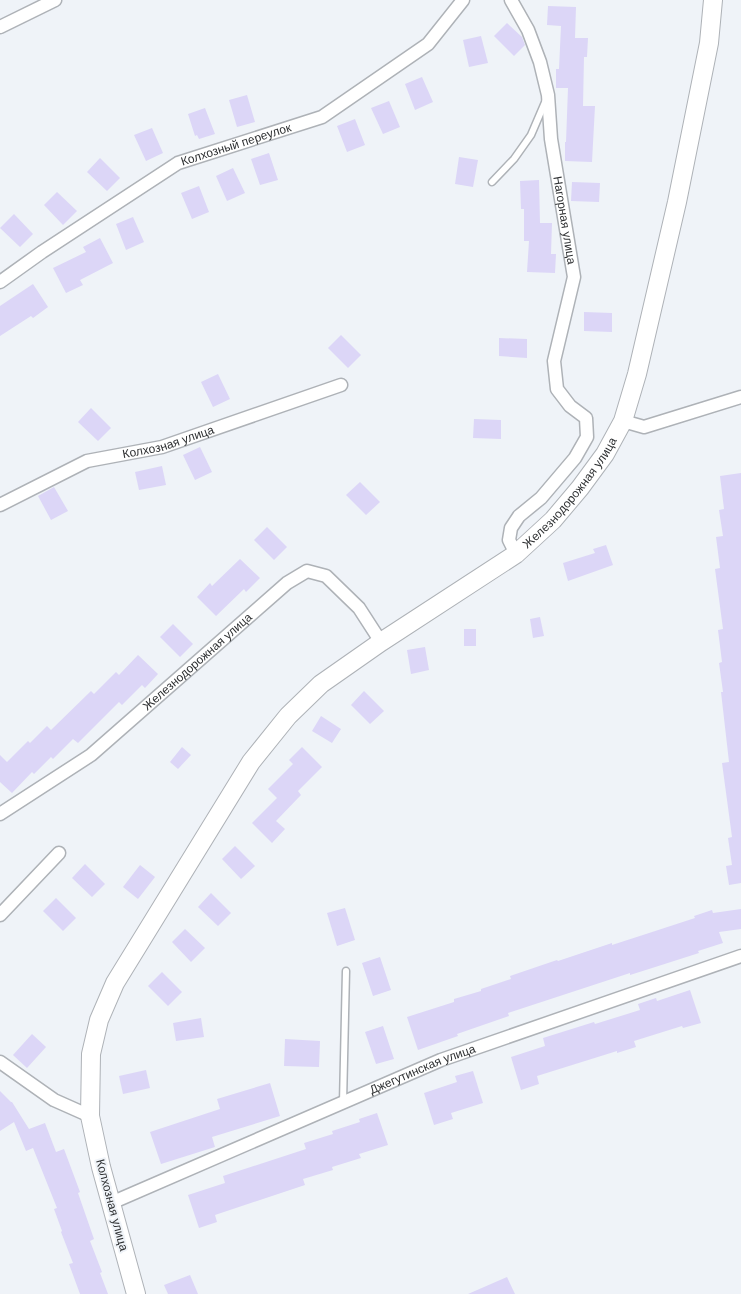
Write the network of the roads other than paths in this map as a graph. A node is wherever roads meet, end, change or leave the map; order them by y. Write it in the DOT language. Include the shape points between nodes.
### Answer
graph roads {
  1 [pos="55,0"];
  2 [pos="463,0"];
  3 [pos="511,0"];
  4 [pos="713,0"];
  5 [pos="0,28"];
  6 [pos="548,95"];
  7 [pos="492,182"];
  8 [pos="0,282"];
  9 [pos="340,385"];
  10 [pos="741,397"];
  11 [pos="624,421"];
  12 [pos="0,506"];
  13 [pos="516,554"];
  14 [pos="381,642"];
  15 [pos="0,814"];
  16 [pos="60,854"];
  17 [pos="0,914"];
  18 [pos="741,956"];
  19 [pos="346,972"];
  20 [pos="114,984"];
  21 [pos="0,1062"];
  22 [pos="344,1103"];
  23 [pos="90,1116"];
  24 [pos="111,1203"];
  25 [pos="136,1294"];
  1 -- 5 [label="street"];
  2 -- 8 [label="street, Колхозный переулок" via="428,44 322,117 178,163"];
  3 -- 6 [label="street, Нагорная улица" via="528,30"];
  4 -- 11 [label="main road, Железнодорожная улица" via="710,43 677,202"];
  6 -- 7 [label="lane" via="531,136"];
  6 -- 13 [label="street, Нагорная улица" via="551,139 574,277 554,362 557,389 570,406 586,418 587,437 575,458 511,528 509,540"];
  9 -- 12 [label="street, Колхозная улица" via="162,447 87,461"];
  10 -- 11 [label="street" via="644,427"];
  11 -- 13 [label="main road, Железнодорожная улица" via="580,488 553,520"];
  13 -- 14 [label="main road, Железнодорожная улица"];
  14 -- 15 [label="street, Железнодорожная улица" via="359,608 326,576 307,571 287,583 91,756"];
  14 -- 20 [label="main road, Железнодорожная улица" via="321,684 288,716 251,762"];
  16 -- 17 [label="street"];
  18 -- 22 [label="street, Джегутинская улица" via="441,1060"];
  19 -- 22 [label="lane"];
  20 -- 23 [label="main road, Колхозная улица" via="99,1020 91,1054"];
  21 -- 23 [label="street" via="54,1100"];
  22 -- 24 [label="street, Джегутинская улица"];
  23 -- 24 [label="main road, Колхозная улица"];
  24 -- 25 [label="main road, Колхозная улица"];
}
